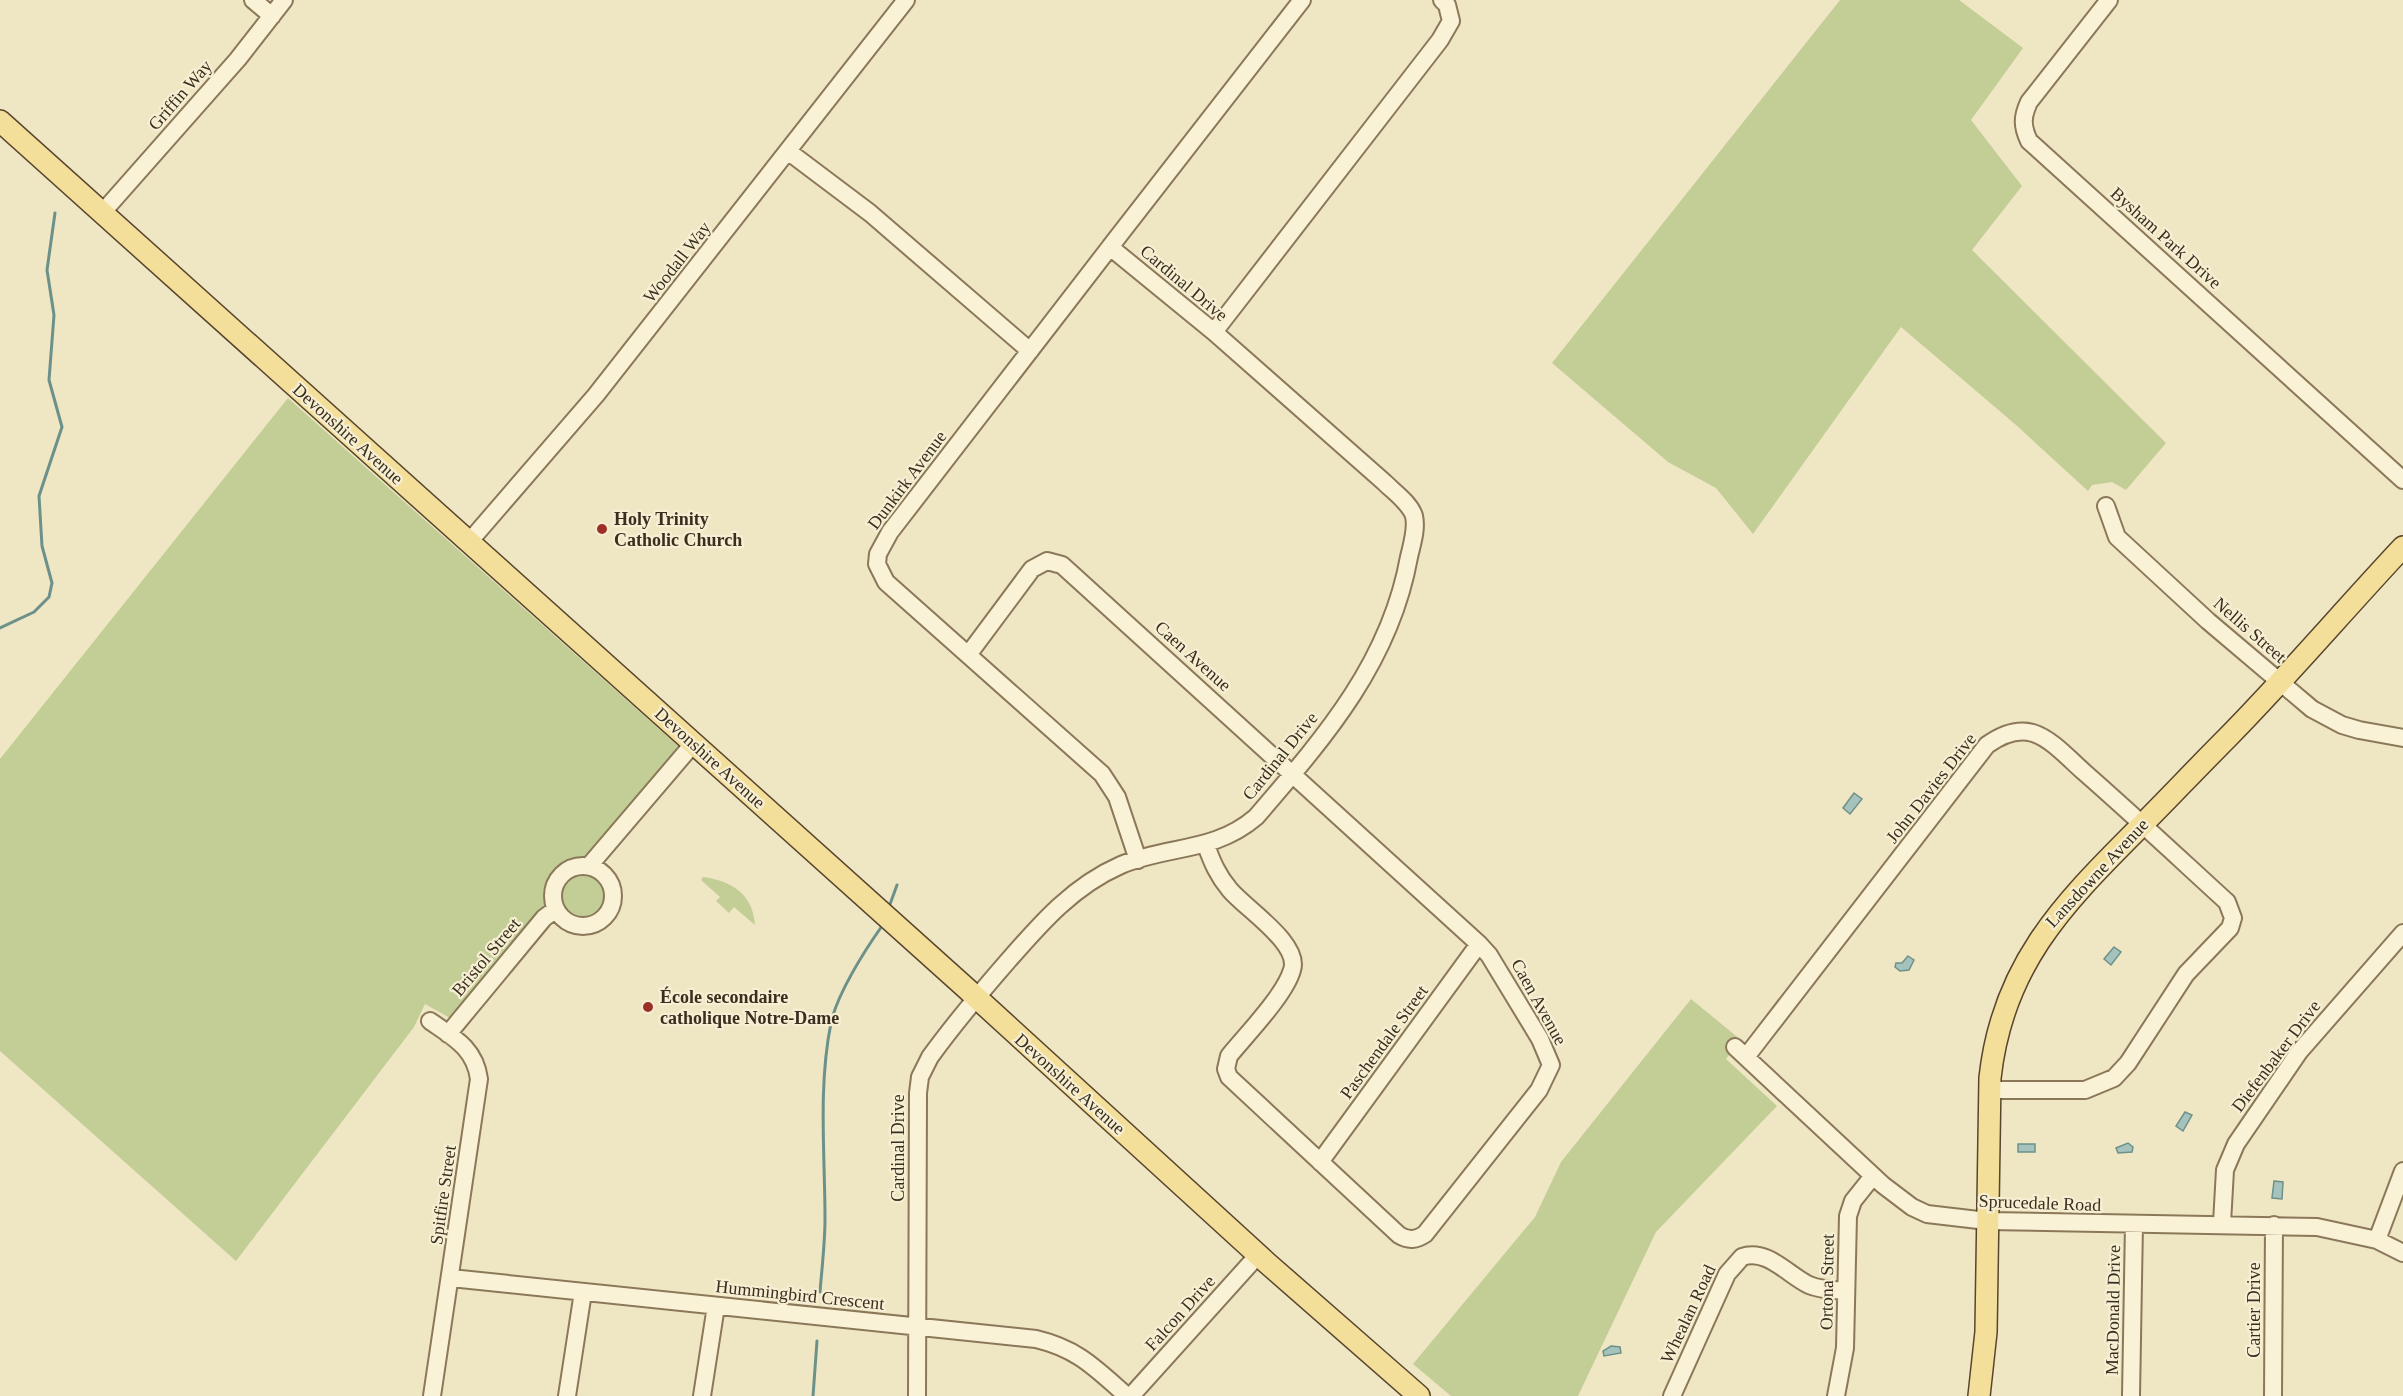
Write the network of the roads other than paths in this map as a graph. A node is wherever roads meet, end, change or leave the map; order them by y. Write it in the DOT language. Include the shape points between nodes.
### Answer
graph roads {
  1 [pos="253,0"];
  2 [pos="284,0"];
  3 [pos="906,0"];
  4 [pos="1302,0"];
  5 [pos="1442,0"];
  6 [pos="2109,0"];
  7 [pos="272,16"];
  8 [pos="0,121"];
  9 [pos="789,152"];
  10 [pos="102,213"];
  11 [pos="1110,247"];
  12 [pos="1214,332"];
  13 [pos="1030,351"];
  14 [pos="2403,480"];
  15 [pos="2106,506"];
  16 [pos="469,542"];
  17 [pos="2403,547"];
  18 [pos="968,655"];
  19 [pos="2280,682"];
  20 [pos="2403,738"];
  21 [pos="693,744"];
  22 [pos="1294,773"];
  23 [pos="2142,824"];
  24 [pos="1206,845"];
  25 [pos="1138,860"];
  26 [pos="589,866"];
  27 [pos="556,909"];
  28 [pos="2403,933"];
  29 [pos="1479,944"];
  30 [pos="976,998"];
  31 [pos="430,1021"];
  32 [pos="448,1034"];
  33 [pos="1741,1052"];
  34 [pos="1989,1090"];
  35 [pos="1320,1162"];
  36 [pos="2403,1171"];
  37 [pos="1873,1176"];
  38 [pos="1987,1221"];
  39 [pos="2222,1223"];
  40 [pos="2134,1224"];
  41 [pos="2274,1225"];
  42 [pos="2377,1240"];
  43 [pos="2403,1253"];
  44 [pos="1258,1255"];
  45 [pos="451,1278"];
  46 [pos="1846,1291"];
  47 [pos="583,1292"];
  48 [pos="716,1306"];
  49 [pos="918,1327"];
  50 [pos="432,1396"];
  51 [pos="567,1396"];
  52 [pos="702,1396"];
  53 [pos="917,1396"];
  54 [pos="1127,1396"];
  55 [pos="1131,1396"];
  56 [pos="1419,1396"];
  57 [pos="1672,1396"];
  58 [pos="1836,1396"];
  59 [pos="1979,1396"];
  60 [pos="2131,1396"];
  61 [pos="2273,1396"];
  1 -- 7 [label="street"];
  2 -- 7 [label="street, Griffin Way"];
  3 -- 9 [label="street, Woodall Way"];
  4 -- 11 [label="street"];
  5 -- 12 [label="street" via="1448,5 1451,21 1440,40"];
  6 -- 14 [label="street, Bysham Park Drive" via="2029,102 2023,114 2029,141"];
  7 -- 10 [label="street, Griffin Way"];
  8 -- 10 [label="main road, Devonshire Avenue"];
  9 -- 13 [label="street" via="870,213"];
  9 -- 16 [label="street, Woodall Way" via="596,395"];
  10 -- 16 [label="main road, Devonshire Avenue"];
  11 -- 12 [label="street, Cardinal Drive"];
  11 -- 13 [label="street"];
  12 -- 22 [label="street, Cardinal Drive" via="1384,482 1408,505 1415,524 1404,584 1375,661 1350,701"];
  13 -- 18 [label="street, Dunkirk Avenue" via="927,482 878,554 877,564 886,582"];
  15 -- 19 [label="street, Nellis Street" via="2117,537"];
  16 -- 21 [label="main road, Devonshire Avenue"];
  17 -- 19 [label="main road, Lansdowne Avenue"];
  18 -- 22 [label="street, Caen Avenue" via="1032,568 1047,561 1056,562"];
  18 -- 25 [label="street, Dunkirk Avenue" via="1106,780 1117,797"];
  19 -- 20 [label="street, Nellis Street" via="2333,721"];
  19 -- 23 [label="main road, Lansdowne Avenue"];
  21 -- 26 [label="street"];
  21 -- 30 [label="main road, Devonshire Avenue"];
  22 -- 24 [label="street, Cardinal Drive" via="1245,827"];
  22 -- 29 [label="street, Caen Avenue"];
  23 -- 33 [label="street, John Davies Drive" via="2039,735 2017,731 2000,736 1987,746"];
  23 -- 34 [label="main road, Lansdowne Avenue" via="2074,894 2031,952 2001,1022"];
  23 -- 34 [label="street, John Davies Drive" via="2227,902 2233,918 2230,928 2186,974 2128,1063 2106,1083 2085,1090"];
  24 -- 25 [label="street, Cardinal Drive"];
  24 -- 35 [label="street, Caen Avenue" via="1222,879 1286,943 1294,960 1284,987 1229,1056 1226,1072 1236,1087"];
  25 -- 30 [label="street, Cardinal Drive" via="1096,878 1065,899"];
  26 -- 27 [label="street" via="573,868 557,881"];
  26 -- 27 [label="street" via="605,875 611,884 612,905 607,915 600,922 579,926 569,923"];
  27 -- 32 [label="street, Bristol Street" via="544,918"];
  28 -- 39 [label="street, Diefenbaker Drive" via="2299,1052 2236,1143 2225,1170"];
  29 -- 35 [label="street, Paschendale Street"];
  29 -- 35 [label="street, Caen Avenue" via="1548,1056 1551,1065 1539,1090 1419,1238 1406,1239 1400,1235"];
  30 -- 44 [label="main road, Devonshire Avenue"];
  30 -- 49 [label="street, Cardinal Drive" via="930,1057 918,1085"];
  31 -- 32 [label="street, Spitfire Street"];
  32 -- 45 [label="street, Spitfire Street" via="470,1051 479,1079"];
  33 -- 37 [label="street, Sprucedale Road"];
  34 -- 38 [label="main road, Lansdowne Avenue"];
  36 -- 42 [label="street"];
  37 -- 38 [label="street, Sprucedale Road" via="1919,1211"];
  37 -- 46 [label="street, Ortona Street" via="1849,1208"];
  38 -- 40 [label="street, Sprucedale Road"];
  38 -- 59 [label="main road, Lansdowne Avenue" via="1985,1352"];
  39 -- 40 [label="street, Sprucedale Road"];
  39 -- 41 [label="street, Sprucedale Road"];
  40 -- 60 [label="street, MacDonald Drive"];
  41 -- 42 [label="street, Sprucedale Road" via="2318,1227"];
  41 -- 61 [label="street, Cartier Drive"];
  42 -- 43 [label="street, Sprucedale Road"];
  44 -- 55 [label="street, Falcon Drive"];
  44 -- 56 [label="main road, Devonshire Avenue"];
  45 -- 47 [label="street, Hummingbird Crescent"];
  45 -- 50 [label="street, Spitfire Street"];
  46 -- 57 [label="street, Whealan Road" via="1809,1285 1760,1255 1742,1257 1727,1274"];
  46 -- 58 [label="street, Ortona Street" via="1844,1362"];
  47 -- 48 [label="street, Hummingbird Crescent"];
  47 -- 51 [label="street"];
  48 -- 49 [label="street, Hummingbird Crescent"];
  48 -- 52 [label="street"];
  49 -- 53 [label="street, Cardinal Drive"];
  49 -- 54 [label="street, Hummingbird Crescent" via="1058,1343"];
}
